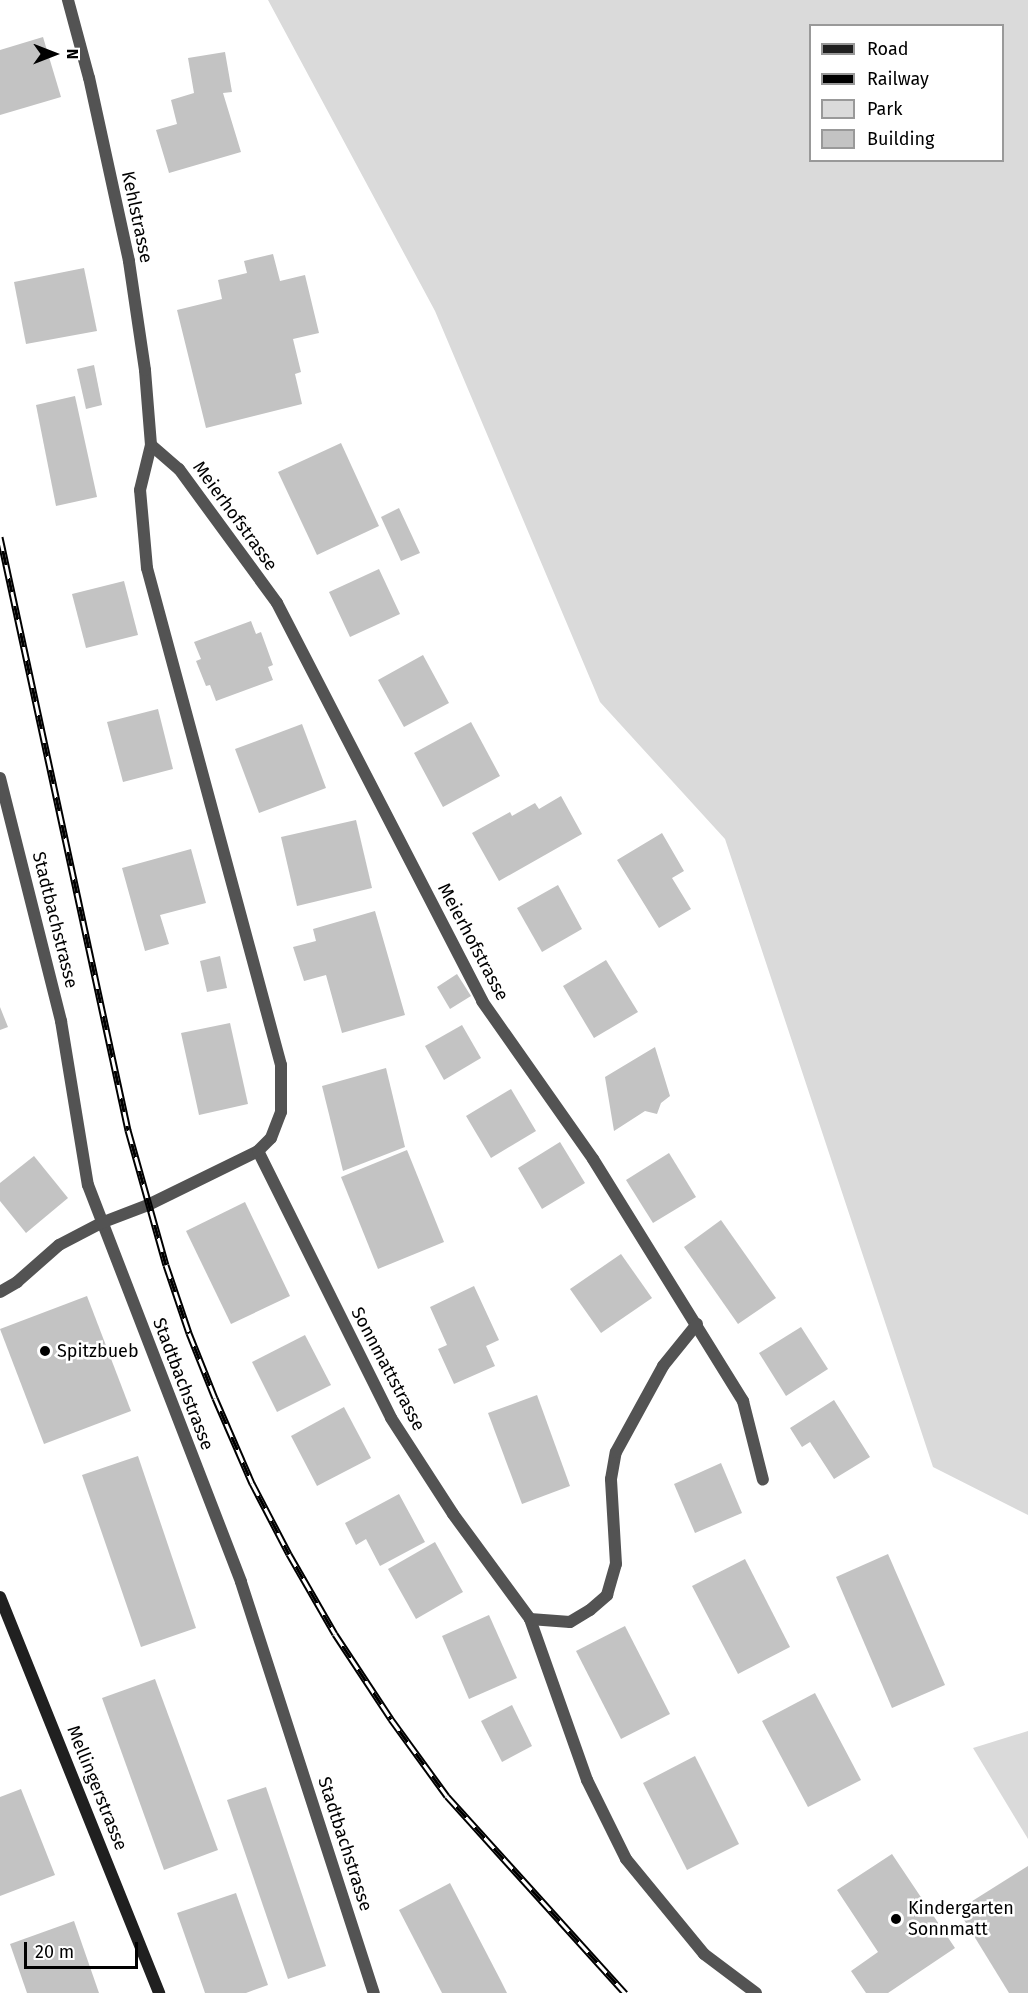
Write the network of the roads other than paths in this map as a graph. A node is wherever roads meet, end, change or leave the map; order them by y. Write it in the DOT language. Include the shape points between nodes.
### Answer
graph roads {
  1 [pos="68,0"];
  2 [pos="151,445"];
  3 [pos="0,778"];
  4 [pos="258,1150"];
  5 [pos="101,1223"];
  6 [pos="0,1292"];
  7 [pos="697,1324"];
  8 [pos="763,1480"];
  9 [pos="0,1597"];
  10 [pos="530,1619"];
  11 [pos="159,1993"];
  12 [pos="374,1993"];
  13 [pos="756,1993"];
  1 -- 2 [label="street, Kehlstrasse" via="129,261"];
  2 -- 4 [label="street" via="140,490 147,568 281,1065 281,1112 271,1138"];
  2 -- 7 [label="street, Meierhofstrasse" via="179,469 277,603 482,1001 593,1159"];
  3 -- 5 [label="street, Stadtbachstrasse" via="61,1021 78,1139"];
  4 -- 5 [label="street" via="148,1205"];
  4 -- 10 [label="street, Sonnmattstrasse" via="391,1418 453,1514"];
  5 -- 6 [label="street" via="59,1245"];
  5 -- 12 [label="street, Stadtbachstrasse" via="241,1582"];
  7 -- 8 [label="street, Meierhofstrasse" via="743,1401"];
  7 -- 10 [label="street" via="663,1366 616,1452 611,1479 616,1564 607,1595 570,1622"];
  9 -- 11 [label="main road, Mellingerstrasse"];
  10 -- 13 [label="street, Sonnmattstrasse" via="586,1780 626,1859 704,1954"];
}
